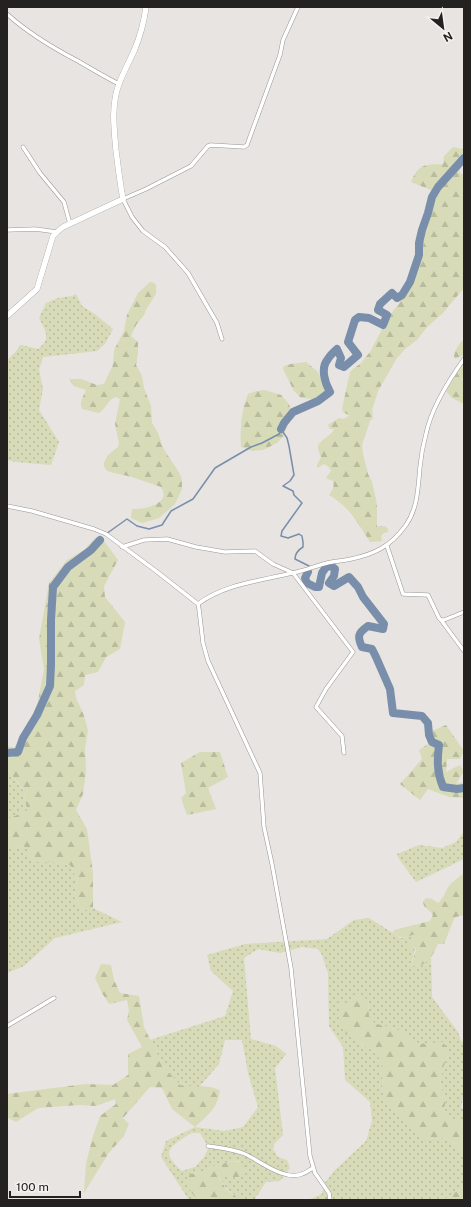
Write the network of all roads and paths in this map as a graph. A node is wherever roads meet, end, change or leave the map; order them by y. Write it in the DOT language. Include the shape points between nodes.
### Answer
graph roads {
  1 [pos="146,7"];
  2 [pos="298,7"];
  3 [pos="7,14"];
  4 [pos="119,84"];
  5 [pos="22,147"];
  6 [pos="123,199"];
  7 [pos="70,224"];
  8 [pos="7,230"];
  9 [pos="57,232"];
  10 [pos="7,316"];
  11 [pos="222,339"];
  12 [pos="464,359"];
  13 [pos="7,506"];
  14 [pos="387,546"];
  15 [pos="122,547"];
  16 [pos="293,573"];
  17 [pos="198,604"];
  18 [pos="464,612"];
  19 [pos="441,620"];
  20 [pos="464,651"];
  21 [pos="344,753"];
  22 [pos="54,998"];
  23 [pos="7,1026"];
  24 [pos="208,1146"];
  25 [pos="313,1168"];
  26 [pos="330,1200"];
  1 -- 4 [label="street" via="137,42"];
  2 -- 6 [label="street" via="283,40 280,55 247,145 208,146 191,166"];
  3 -- 4 [label="street" via="41,40"];
  4 -- 6 [label="street" via="114,116"];
  5 -- 7 [label="street" via="64,202"];
  6 -- 7 [label="street"];
  6 -- 11 [label="street" via="143,232 165,247 188,273 217,323"];
  7 -- 9 [label="street"];
  8 -- 9 [label="street" via="35,229"];
  9 -- 10 [label="street" via="53,236 37,289"];
  12 -- 14 [label="street" via="445,387 426,432 413,513 403,529"];
  13 -- 15 [label="street" via="94,529 106,534"];
  14 -- 16 [label="street" via="367,555"];
  14 -- 19 [label="street" via="403,594 428,595"];
  15 -- 16 [label="street" via="144,540 167,539 225,552 254,550 273,564"];
  15 -- 17 [label="street"];
  16 -- 17 [label="street" via="235,587"];
  16 -- 21 [label="street" via="353,652 316,707 342,736"];
  17 -- 25 [label="street" via="208,661 260,773 264,827 291,968"];
  18 -- 19 [label="street"];
  19 -- 20 [label="street"];
  22 -- 23 [label="street"];
  24 -- 25 [label="street" via="245,1154 283,1174 292,1176 301,1175"];
  25 -- 26 [label="street" via="330,1193"];
}
